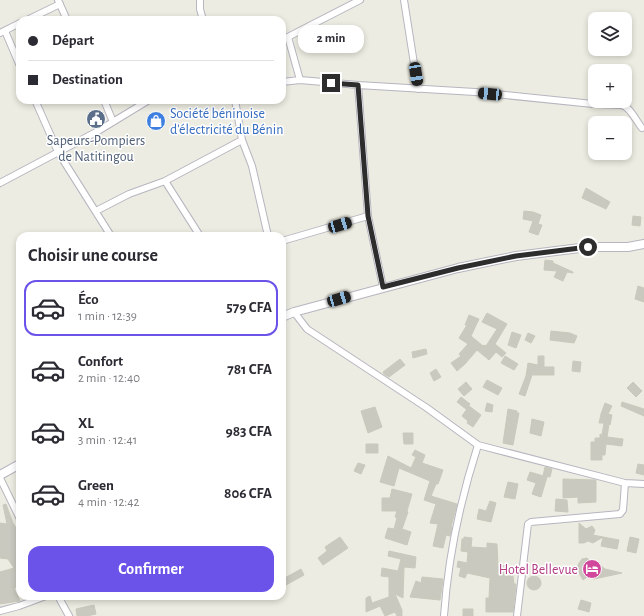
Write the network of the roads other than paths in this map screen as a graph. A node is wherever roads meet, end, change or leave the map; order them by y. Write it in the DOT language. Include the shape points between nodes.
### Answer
graph roads {
  1 [pos="200,0"];
  2 [pos="360,0"];
  3 [pos="404,0"];
  4 [pos="59,2"];
  5 [pos="34,16"];
  6 [pos="65,16"];
  7 [pos="202,16"];
  8 [pos="16,26"];
  9 [pos="2,32"];
  10 [pos="286,37"];
  11 [pos="286,41"];
  12 [pos="16,58"];
  13 [pos="300,80"];
  14 [pos="286,82"];
  15 [pos="358,85"];
  16 [pos="418,89"];
  17 [pos="38,104"];
  18 [pos="106,104"];
  19 [pos="142,104"];
  20 [pos="236,104"];
  21 [pos="113,122"];
  22 [pos="642,128"];
  23 [pos="242,140"];
  24 [pos="58,152"];
  25 [pos="165,181"];
  26 [pos="0,183"];
  27 [pos="96,211"];
  28 [pos="368,216"];
  29 [pos="109,232"];
  30 [pos="197,232"];
  31 [pos="267,232"];
  32 [pos="286,240"];
  33 [pos="644,244"];
  34 [pos="383,287"];
  35 [pos="294,312"];
  36 [pos="286,315"];
  37 [pos="478,445"];
  38 [pos="16,466"];
  39 [pos="0,475"];
  40 [pos="0,478"];
  41 [pos="625,483"];
  42 [pos="644,484"];
  43 [pos="16,510"];
  44 [pos="35,600"];
  45 [pos="60,600"];
  46 [pos="0,611"];
  47 [pos="69,616"];
  48 [pos="444,616"];
  49 [pos="517,616"];
  1 -- 7 [label="street"];
  2 -- 10 [label="street"];
  3 -- 16 [label="street"];
  4 -- 5 [label="street"];
  4 -- 6 [label="street"];
  8 -- 9 [label="street"];
  9 -- 12 [label="street"];
  11 -- 13 [label="street"];
  13 -- 14 [label="street"];
  13 -- 15 [label="street"];
  15 -- 16 [label="street"];
  15 -- 28 [label="street"];
  16 -- 22 [label="street" via="624,105"];
  17 -- 24 [label="street"];
  18 -- 21 [label="street"];
  19 -- 21 [label="street"];
  20 -- 23 [label="street"];
  21 -- 24 [label="street"];
  23 -- 25 [label="street"];
  23 -- 31 [label="street" via="252,166"];
  24 -- 26 [label="street"];
  24 -- 27 [label="street"];
  25 -- 27 [label="street" via="129,194"];
  25 -- 30 [label="street"];
  27 -- 29 [label="street"];
  28 -- 32 [label="street"];
  28 -- 34 [label="street"];
  33 -- 34 [label="street" via="530,254 458,268"];
  34 -- 35 [label="street"];
  35 -- 36 [label="street"];
  35 -- 37 [label="street" via="307,329"];
  37 -- 41 [label="street"];
  37 -- 48 [label="street" via="452,543"];
  38 -- 39 [label="street"];
  40 -- 43 [label="street"];
  41 -- 42 [label="street"];
  41 -- 49 [label="street" via="623,510 620,514 528,524"];
  44 -- 46 [label="street"];
  45 -- 47 [label="street"];
}
